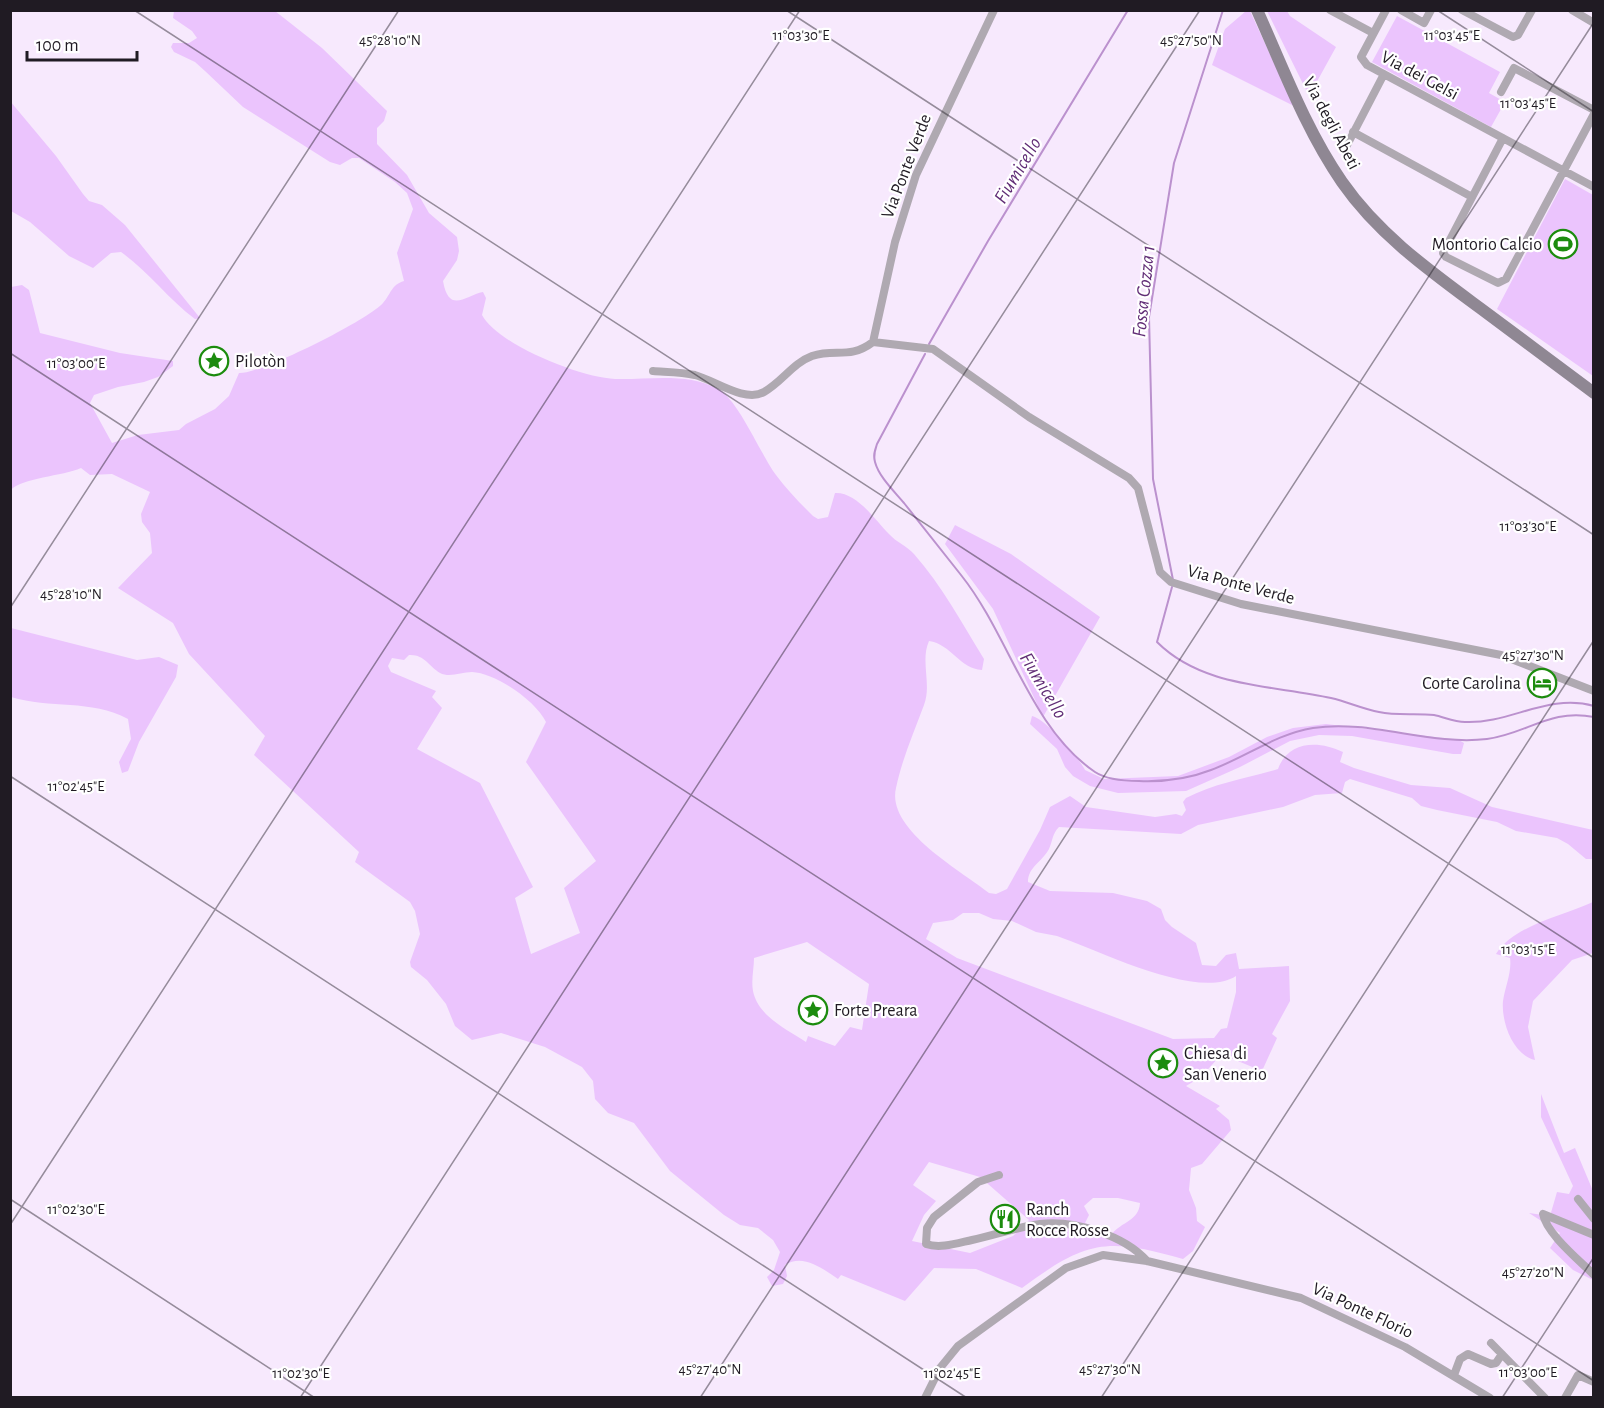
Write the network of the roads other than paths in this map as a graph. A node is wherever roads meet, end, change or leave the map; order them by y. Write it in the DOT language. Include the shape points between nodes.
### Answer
graph roads {
  1 [pos="994,10"];
  2 [pos="1257,10"];
  3 [pos="1330,10"];
  4 [pos="1386,10"];
  5 [pos="1401,10"];
  6 [pos="1431,10"];
  7 [pos="1462,10"];
  8 [pos="1532,10"];
  9 [pos="1572,10"];
  10 [pos="1593,23"];
  11 [pos="1373,33"];
  12 [pos="1384,74"];
  13 [pos="1501,92"];
  14 [pos="1593,112"];
  15 [pos="1353,132"];
  16 [pos="1503,138"];
  17 [pos="1345,149"];
  18 [pos="1563,171"];
  19 [pos="1593,187"];
  20 [pos="1472,196"];
  21 [pos="873,342"];
  22 [pos="653,371"];
  23 [pos="1593,393"];
  24 [pos="1593,691"];
  25 [pos="999,1175"];
  26 [pos="1578,1199"];
  27 [pos="1593,1219"];
  28 [pos="1593,1235"];
  29 [pos="1147,1261"];
  30 [pos="1593,1275"];
  31 [pos="1491,1343"];
  32 [pos="1502,1354"];
  33 [pos="1454,1375"];
  34 [pos="1593,1382"];
  35 [pos="925,1398"];
  36 [pos="1490,1398"];
  37 [pos="1545,1398"];
  38 [pos="1565,1398"];
  1 -- 21 [label="street, Via Ponte Verde" via="916,175 895,242"];
  2 -- 23 [label="street, Via degli Abeti" via="1309,126 1362,208 1417,260"];
  3 -- 11 [label="street"];
  4 -- 11 [label="street"];
  5 -- 6 [label="street" via="1424,23"];
  7 -- 8 [label="street" via="1512,37 1518,35"];
  9 -- 10 [label="street"];
  11 -- 12 [label="street, Via dei Gelsi" via="1361,57"];
  12 -- 15 [label="street"];
  12 -- 16 [label="street, Via dei Gelsi"];
  13 -- 14 [label="street" via="1514,68"];
  14 -- 18 [label="street"];
  15 -- 17 [label="street"];
  15 -- 20 [label="street"];
  16 -- 18 [label="street, Via dei Gelsi"];
  16 -- 20 [label="street"];
  18 -- 19 [label="street, Via dei Gelsi"];
  18 -- 20 [label="street" via="1506,279 1498,283 1443,253"];
  21 -- 22 [label="street, Via Ponte Verde" via="860,352 815,355 800,362 764,392 755,394 745,394 692,374"];
  21 -- 24 [label="street, Via Ponte Verde" via="933,349 1029,417 1129,478 1137,488 1160,572 1171,582 1241,604 1501,655"];
  25 -- 29 [label="street, Via Ponte Florio" via="978,1182 934,1217 927,1228 927,1244 964,1242 1042,1224 1097,1230"];
  26 -- 27 [label="street"];
  28 -- 30 [label="street" via="1543,1214 1555,1236"];
  29 -- 33 [label="street, Via Ponte Florio" via="1301,1298"];
  29 -- 35 [label="street, Via Ponte Florio" via="1103,1255 1066,1268 958,1346 940,1368"];
  31 -- 32 [label="street"];
  32 -- 33 [label="street" via="1491,1364 1468,1354 1460,1359"];
  32 -- 37 [label="street"];
  33 -- 36 [label="street, Via Ponte Florio"];
  34 -- 38 [label="street" via="1578,1375"];
}
